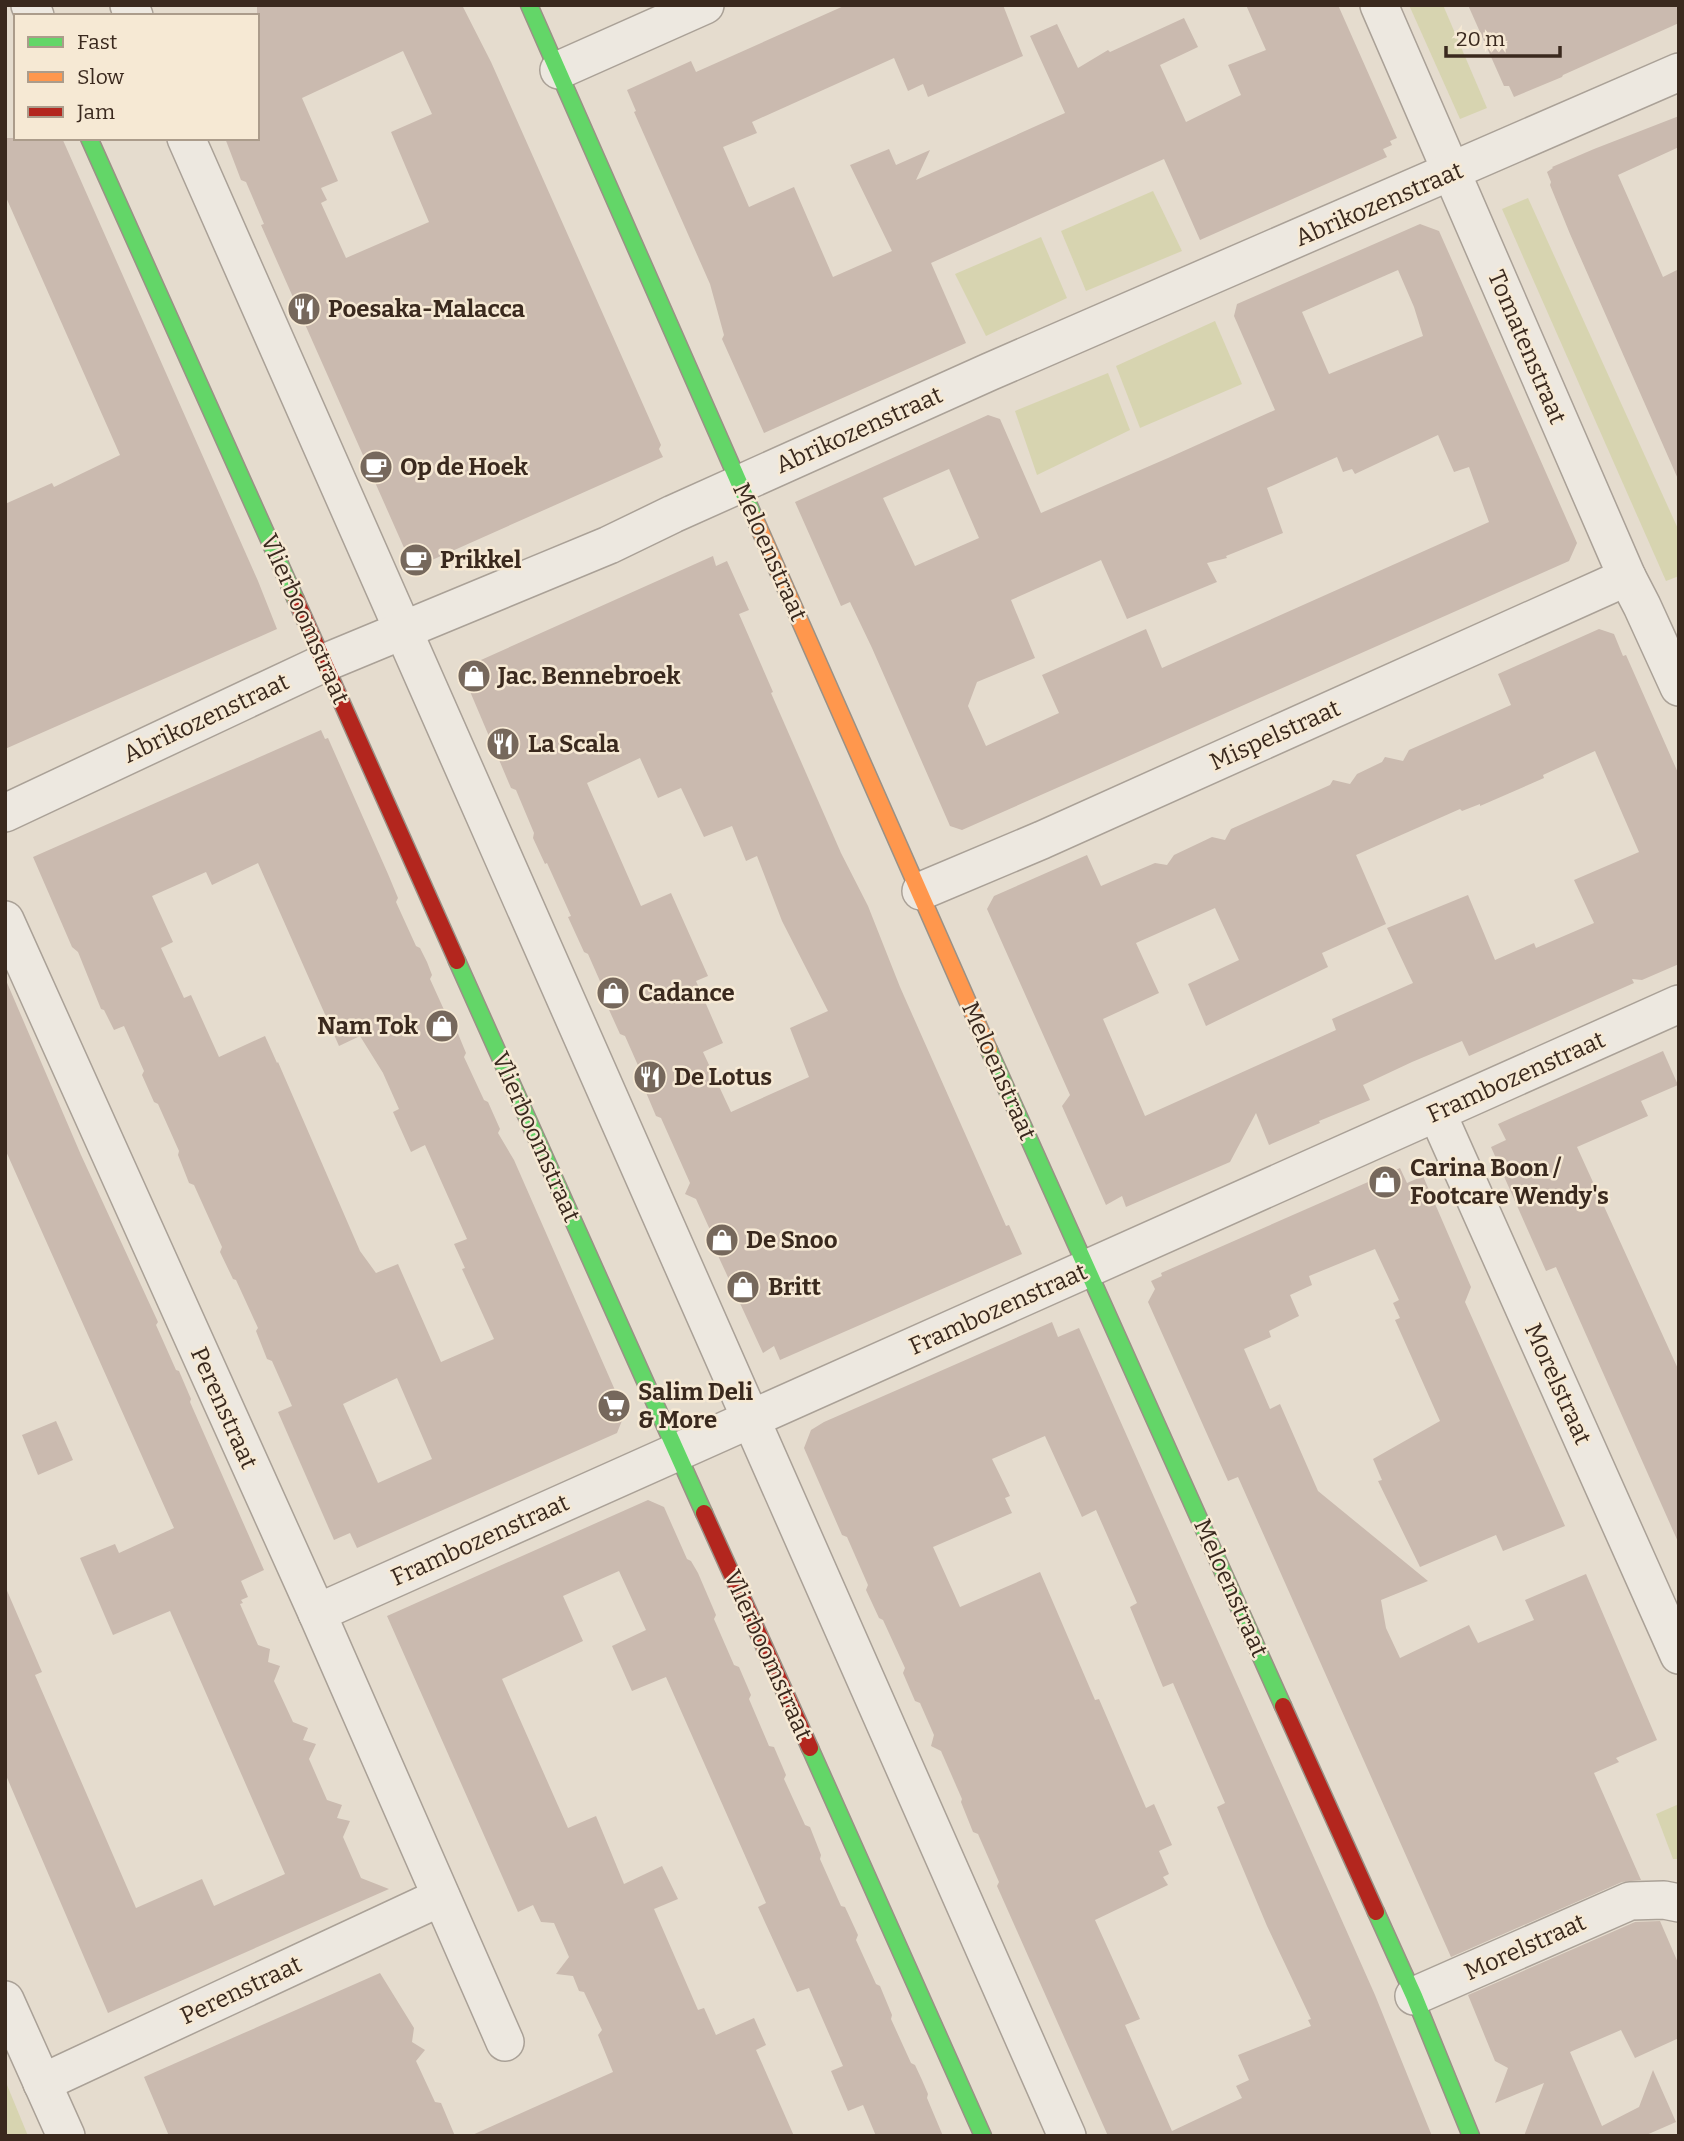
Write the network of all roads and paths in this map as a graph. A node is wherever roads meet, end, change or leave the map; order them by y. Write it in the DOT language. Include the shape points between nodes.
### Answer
graph roads {
  1 [pos="529,5"];
  2 [pos="705,5"];
  3 [pos="1378,5"];
  4 [pos="559,70"];
  5 [pos="1679,72"];
  6 [pos="90,140"];
  7 [pos="187,140"];
  8 [pos="1452,172"];
  9 [pos="739,484"];
  10 [pos="1627,577"];
  11 [pos="403,631"];
  12 [pos="324,663"];
  13 [pos="1679,687"];
  14 [pos="5,813"];
  15 [pos="921,891"];
  16 [pos="5,920"];
  17 [pos="1679,1003"];
  18 [pos="1437,1113"];
  19 [pos="1086,1269"];
  20 [pos="751,1419"];
  21 [pos="677,1452"];
  22 [pos="317,1613"];
  23 [pos="1679,1655"];
  24 [pos="441,1896"];
  25 [pos="1679,1903"];
  26 [pos="1414,1996"];
  27 [pos="5,2000"];
  28 [pos="505,2042"];
  29 [pos="42,2083"];
  30 [pos="66,2136"];
  31 [pos="983,2136"];
  32 [pos="1068,2136"];
  33 [pos="1471,2136"];
  1 -- 4 [label="street, Meloenstraat"];
  2 -- 4 [label="street"];
  3 -- 8 [label="street, Tomatenstraat"];
  4 -- 9 [label="street, Meloenstraat"];
  5 -- 8 [label="street, Abrikozenstraat"];
  6 -- 12 [label="street, Vlierboomstraat"];
  7 -- 11 [label="street"];
  8 -- 9 [label="street, Abrikozenstraat"];
  8 -- 10 [label="street, Tomatenstraat"];
  9 -- 11 [label="street, Abrikozenstraat" via="609,545"];
  9 -- 15 [label="street, Meloenstraat"];
  10 -- 13 [label="street, Tomatenstraat"];
  10 -- 15 [label="street, Mispelstraat"];
  11 -- 12 [label="street, Abrikozenstraat"];
  11 -- 20 [label="street"];
  12 -- 14 [label="street, Abrikozenstraat"];
  12 -- 21 [label="street, Vlierboomstraat"];
  15 -- 19 [label="street, Meloenstraat"];
  16 -- 22 [label="street, Perenstraat"];
  17 -- 18 [label="street, Frambozenstraat"];
  18 -- 19 [label="street, Frambozenstraat"];
  18 -- 23 [label="street, Morelstraat"];
  19 -- 20 [label="street, Frambozenstraat"];
  19 -- 26 [label="street, Meloenstraat"];
  20 -- 21 [label="street, Frambozenstraat"];
  20 -- 32 [label="street"];
  21 -- 22 [label="street, Frambozenstraat"];
  21 -- 31 [label="street, Vlierboomstraat"];
  22 -- 24 [label="street, Perenstraat"];
  24 -- 28 [label="street, Perenstraat"];
  24 -- 29 [label="street, Perenstraat"];
  25 -- 26 [label="street, Morelstraat" via="1630,1901"];
  26 -- 33 [label="street, Meloenstraat"];
  27 -- 29 [label="street"];
  29 -- 30 [label="street"];
}
